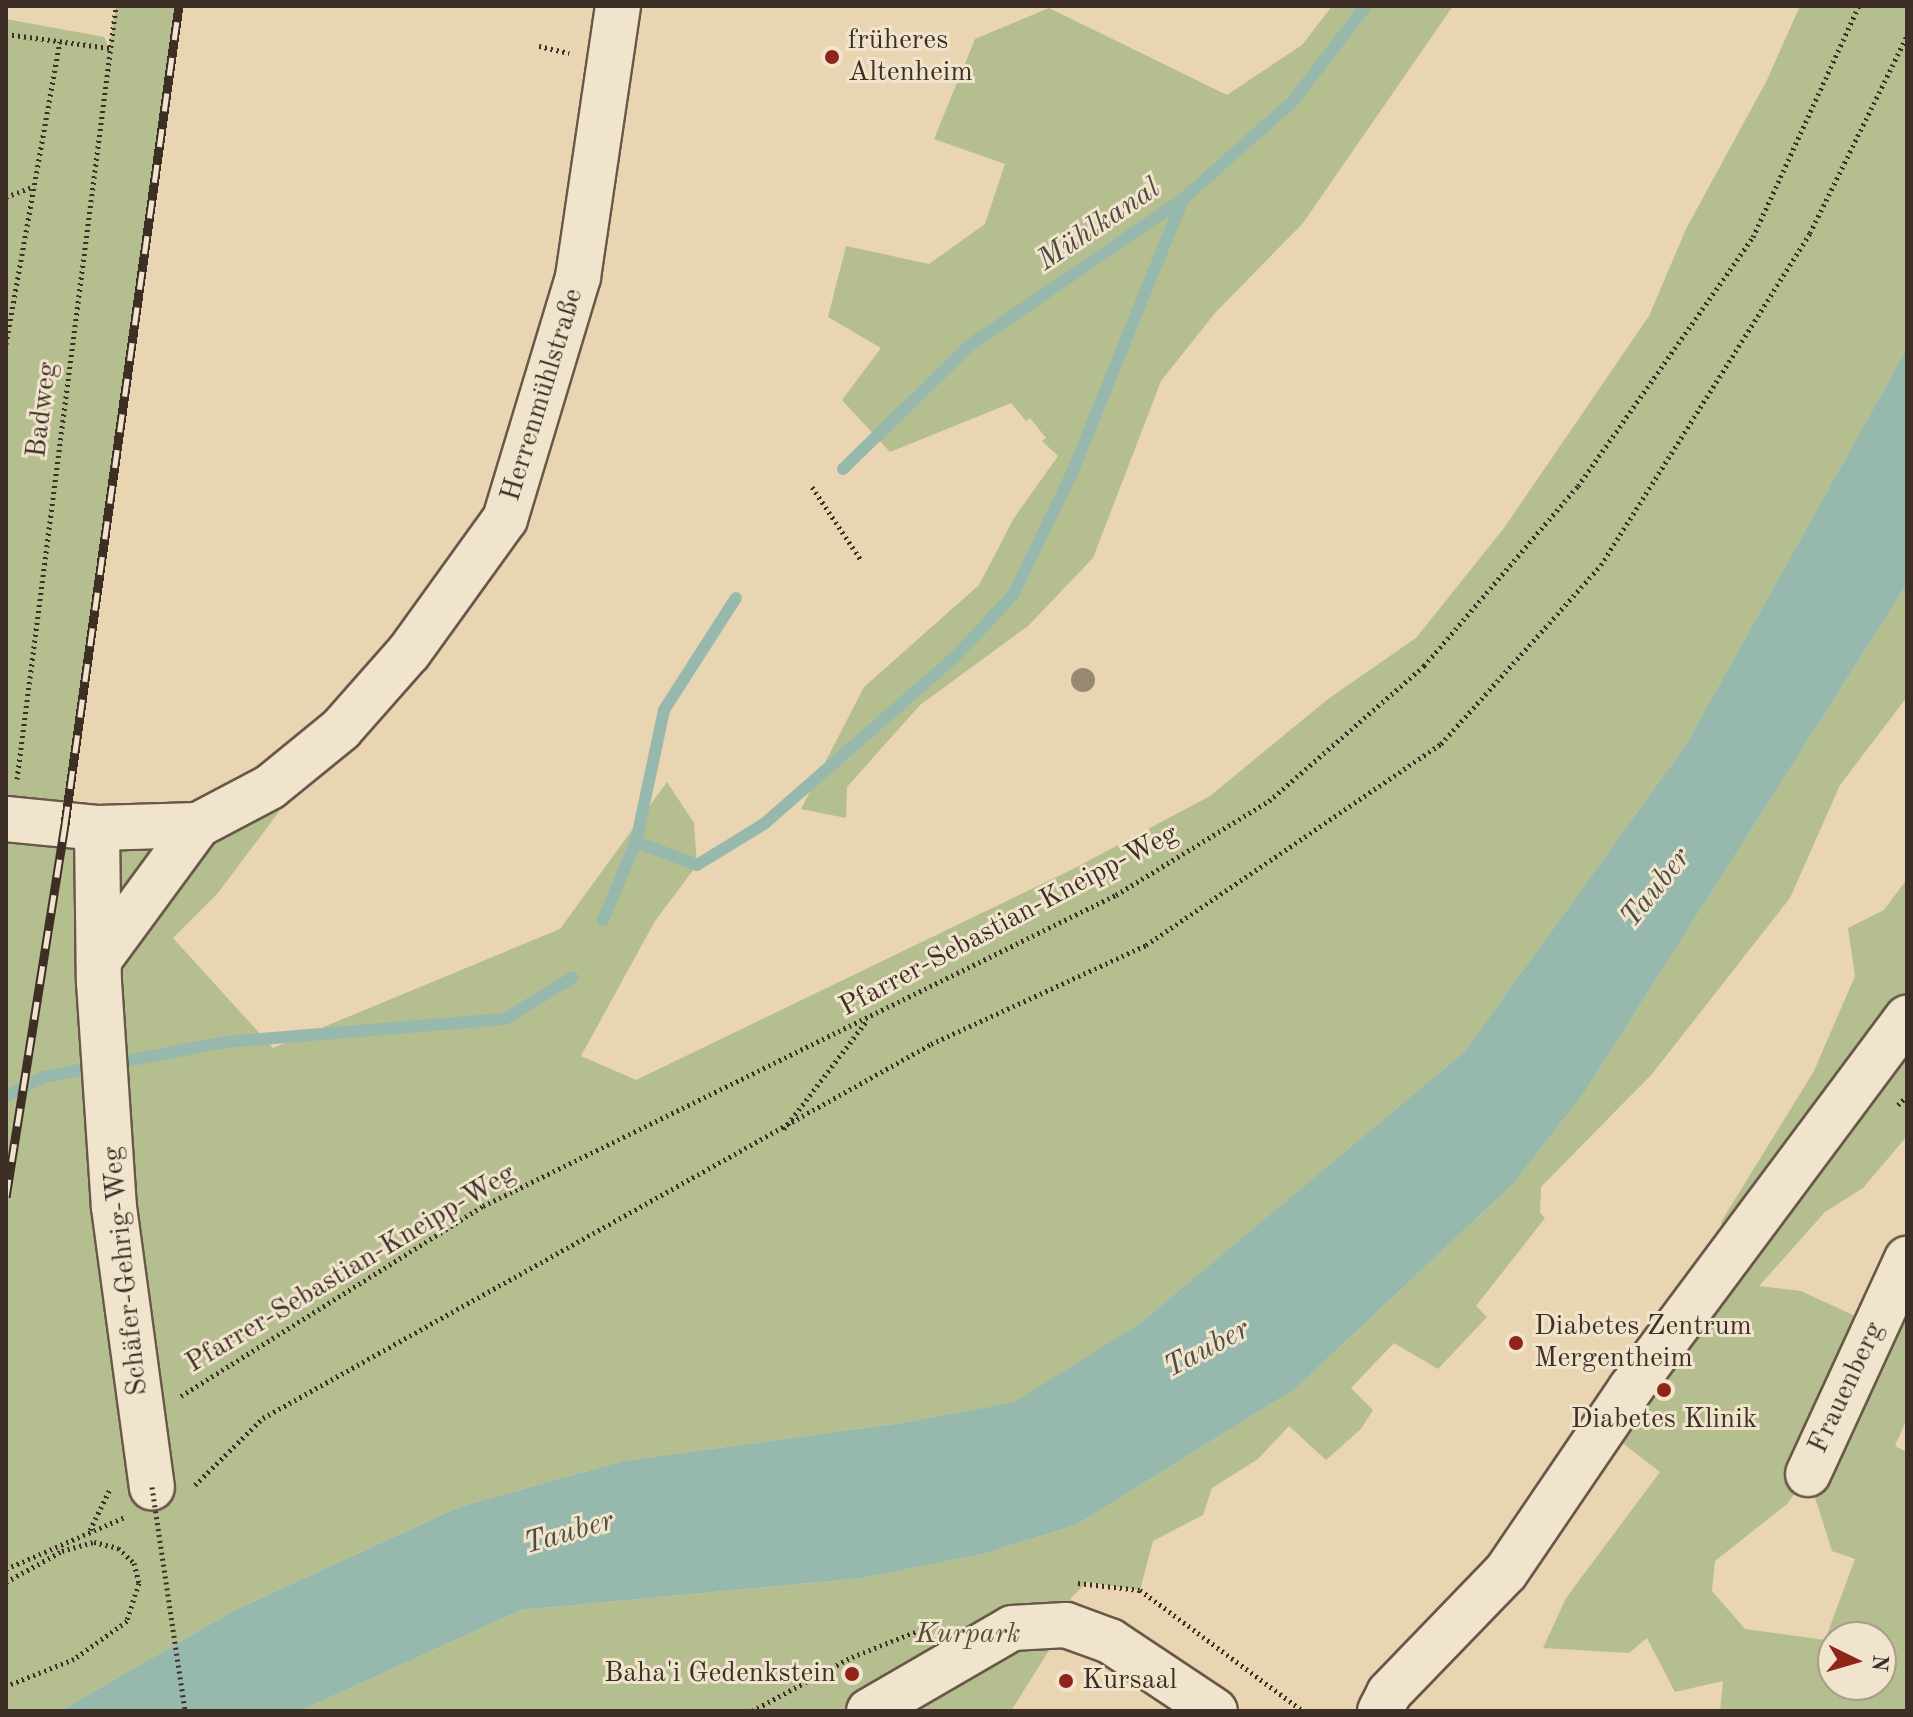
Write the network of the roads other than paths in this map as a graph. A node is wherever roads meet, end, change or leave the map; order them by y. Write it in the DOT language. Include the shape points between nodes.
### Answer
graph roads {
  1 [pos="618,6"];
  2 [pos="8,819"];
  3 [pos="198,825"];
  4 [pos="97,828"];
  5 [pos="99,971"];
  6 [pos="1907,1018"];
  7 [pos="1907,1259"];
  8 [pos="1808,1474"];
  9 [pos="154,1502"];
  10 [pos="869,1711"];
  11 [pos="1215,1711"];
  12 [pos="1380,1711"];
  1 -- 3 [label="street, Herrenmühlstraße" via="578,277 505,519 409,652 341,729 270,787"];
  2 -- 4 [label="street"];
  3 -- 4 [label="street"];
  3 -- 5 [label="street"];
  4 -- 5 [label="street, Schäfer-Gehrig-Weg"];
  5 -- 9 [label="street, Schäfer-Gehrig-Weg" via="114,1207"];
  6 -- 12 [label="street" via="1631,1388 1506,1572 1389,1693"];
  7 -- 8 [label="street, Frauenberg"];
  10 -- 11 [label="street" via="1012,1628 1066,1625 1110,1641"];
}
